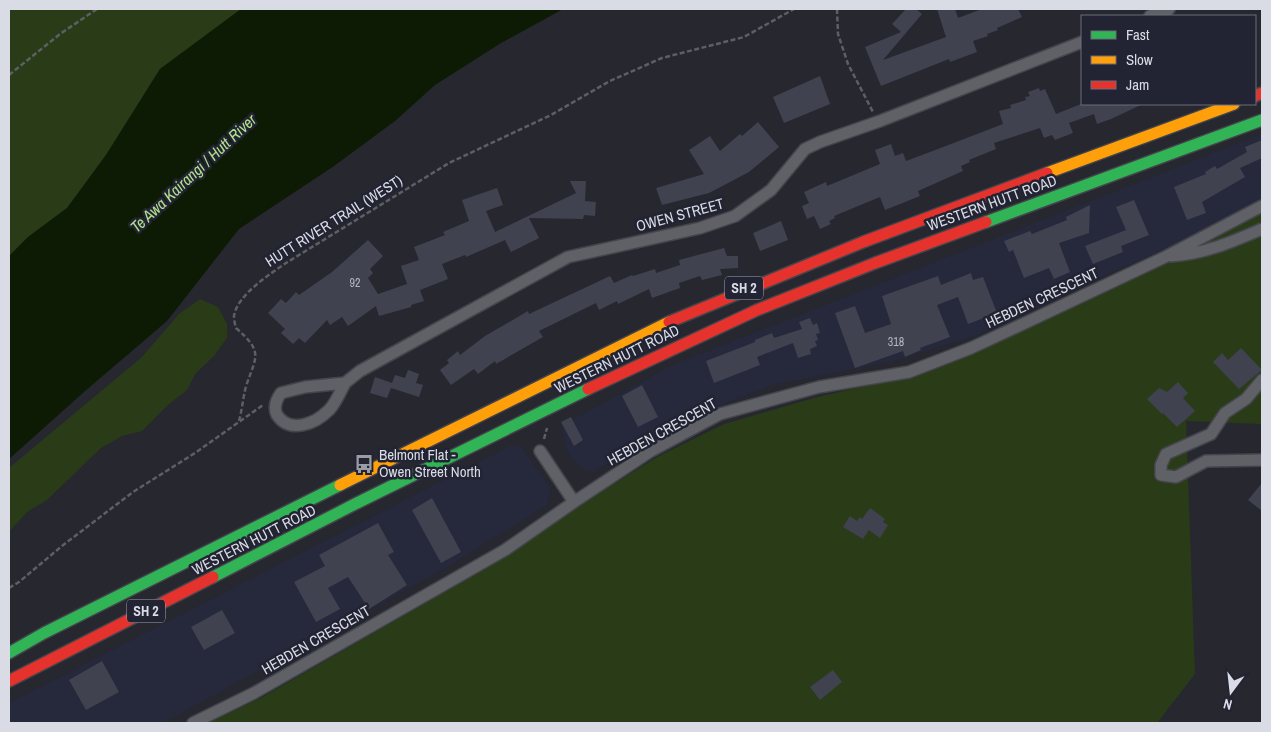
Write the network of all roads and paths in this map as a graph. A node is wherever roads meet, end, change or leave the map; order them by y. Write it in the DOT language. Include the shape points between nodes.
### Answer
graph roads {
  1 [pos="97,9"];
  2 [pos="794,9"];
  3 [pos="837,9"];
  4 [pos="1081,42"];
  5 [pos="9,75"];
  6 [pos="1231,105"];
  7 [pos="1262,120"];
  8 [pos="880,121"];
  9 [pos="1262,206"];
  10 [pos="1262,229"];
  11 [pos="1165,257"];
  12 [pos="1262,380"];
  13 [pos="345,383"];
  14 [pos="277,398"];
  15 [pos="239,421"];
  16 [pos="540,451"];
  17 [pos="1262,460"];
  18 [pos="574,502"];
  19 [pos="9,588"];
  20 [pos="9,653"];
  21 [pos="9,681"];
  22 [pos="193,723"];
  1 -- 5 [label="path"];
  2 -- 15 [label="path, HUTT RIVER TRAIL (WEST)" via="744,37 662,58 610,81 551,115 449,163 261,281 240,302 234,316 236,328 254,348 256,357"];
  3 -- 8 [label="path" via="838,34 848,64"];
  4 -- 8 [label="street, OWEN STREET"];
  6 -- 20 [label="highway, WESTERN HUTT ROAD / SH 2" via="820,257 702,306"];
  7 -- 21 [label="highway, WESTERN HUTT ROAD / SH 2" via="875,262 749,313 358,503"];
  8 -- 13 [label="street, OWEN STREET" via="805,149 771,190 735,216 700,228 568,257 360,371"];
  9 -- 11 [label="street, HEBDEN CRESCENT"];
  10 -- 11 [label="street" via="1223,246 1190,255"];
  11 -- 18 [label="street, HEBDEN CRESCENT" via="971,348 909,372 819,387 720,414 651,451"];
  12 -- 17 [label="street" via="1246,399 1225,413 1211,434 1166,454 1161,475 1176,477 1206,461"];
  13 -- 14 [label="street" via="281,393"];
  13 -- 14 [label="street" via="329,410 308,424 289,426 282,422 275,412"];
  14 -- 15 [label="path"];
  15 -- 19 [label="path" via="132,492"];
  16 -- 18 [label="street"];
  18 -- 22 [label="street, HEBDEN CRESCENT" via="505,550 254,693"];
}
